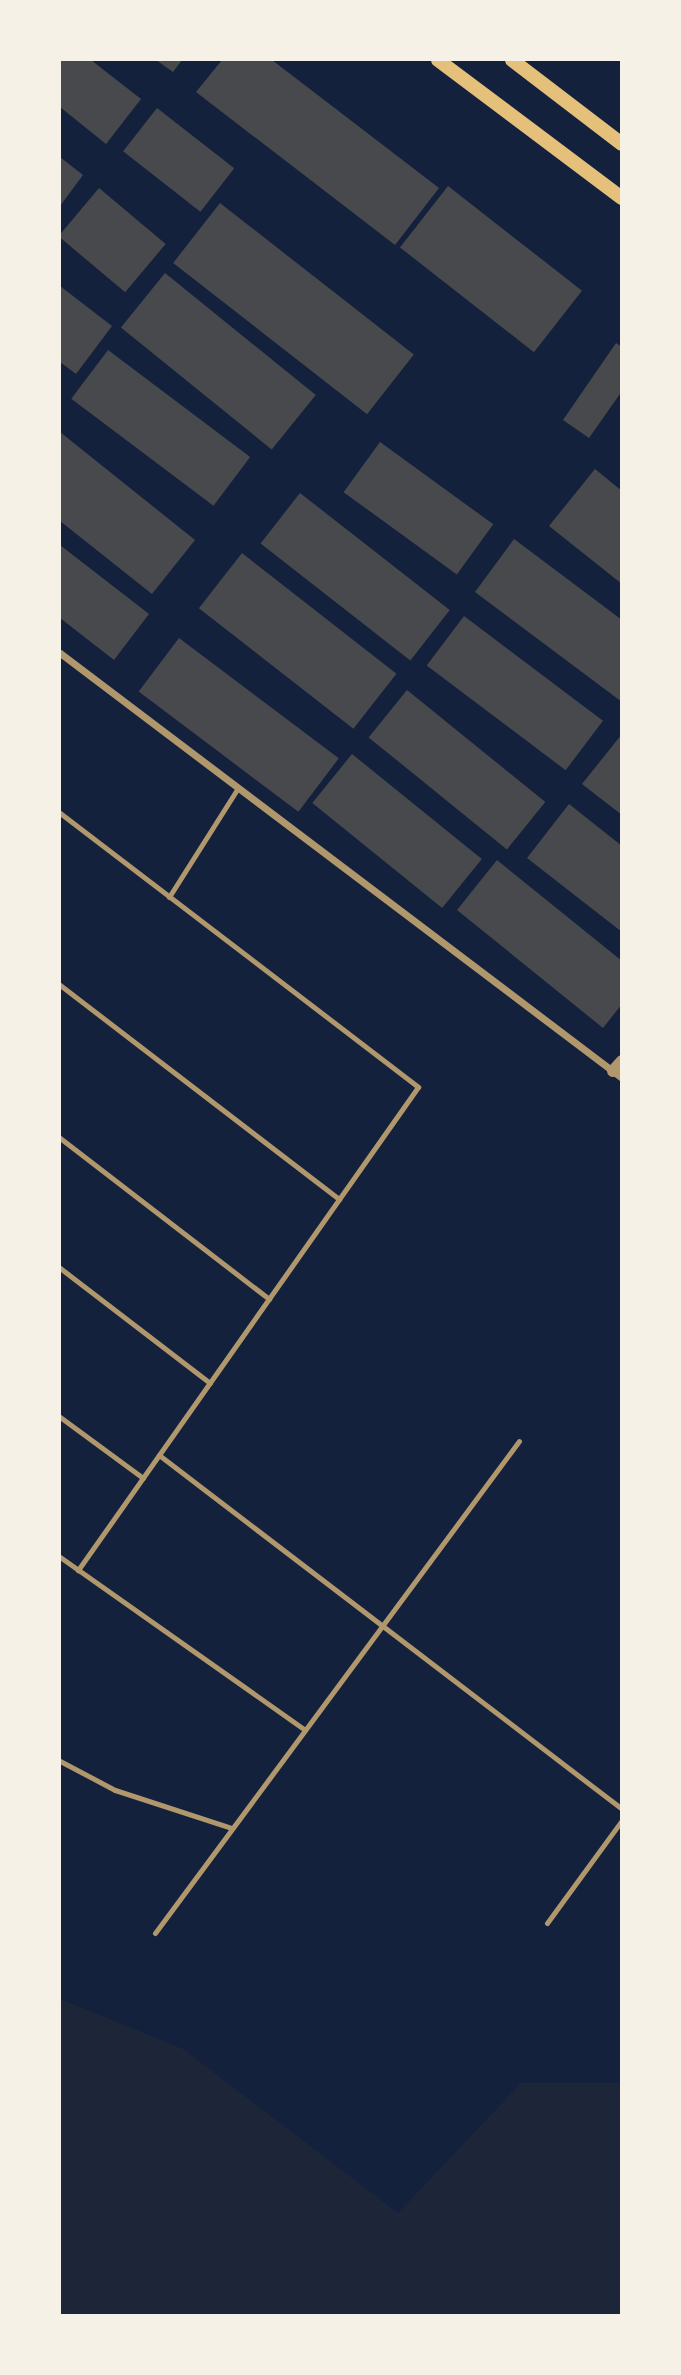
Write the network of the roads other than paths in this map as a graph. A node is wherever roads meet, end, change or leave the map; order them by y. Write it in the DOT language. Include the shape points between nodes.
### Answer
graph roads {
  1 [pos="438,60"];
  2 [pos="512,60"];
  3 [pos="621,144"];
  4 [pos="621,198"];
  5 [pos="60,653"];
  6 [pos="238,788"];
  7 [pos="60,813"];
  8 [pos="169,897"];
  9 [pos="60,985"];
  10 [pos="619,1070"];
  11 [pos="60,1138"];
  12 [pos="339,1199"];
  13 [pos="60,1268"];
  14 [pos="269,1299"];
  15 [pos="210,1383"];
  16 [pos="60,1417"];
  17 [pos="519,1441"];
  18 [pos="159,1455"];
  19 [pos="143,1478"];
  20 [pos="60,1557"];
  21 [pos="78,1570"];
  22 [pos="383,1626"];
  23 [pos="305,1730"];
  24 [pos="60,1760"];
  25 [pos="621,1809"];
  26 [pos="621,1820"];
  27 [pos="232,1828"];
  28 [pos="547,1923"];
  29 [pos="155,1933"];
  1 -- 4 [label="main road"];
  2 -- 3 [label="main road"];
  5 -- 6 [label="street"];
  6 -- 8 [label="lane"];
  6 -- 10 [label="street"];
  7 -- 8 [label="lane"];
  8 -- 12 [label="lane" via="418,1087"];
  9 -- 12 [label="lane"];
  11 -- 14 [label="lane"];
  12 -- 14 [label="lane"];
  13 -- 15 [label="lane"];
  14 -- 15 [label="lane"];
  15 -- 18 [label="lane"];
  16 -- 19 [label="lane"];
  17 -- 22 [label="lane"];
  18 -- 19 [label="lane"];
  18 -- 22 [label="lane"];
  19 -- 21 [label="lane"];
  20 -- 21 [label="lane"];
  21 -- 23 [label="lane"];
  22 -- 23 [label="lane"];
  22 -- 25 [label="lane"];
  23 -- 27 [label="lane"];
  24 -- 27 [label="lane" via="115,1790"];
  26 -- 28 [label="lane"];
  27 -- 29 [label="lane"];
}
